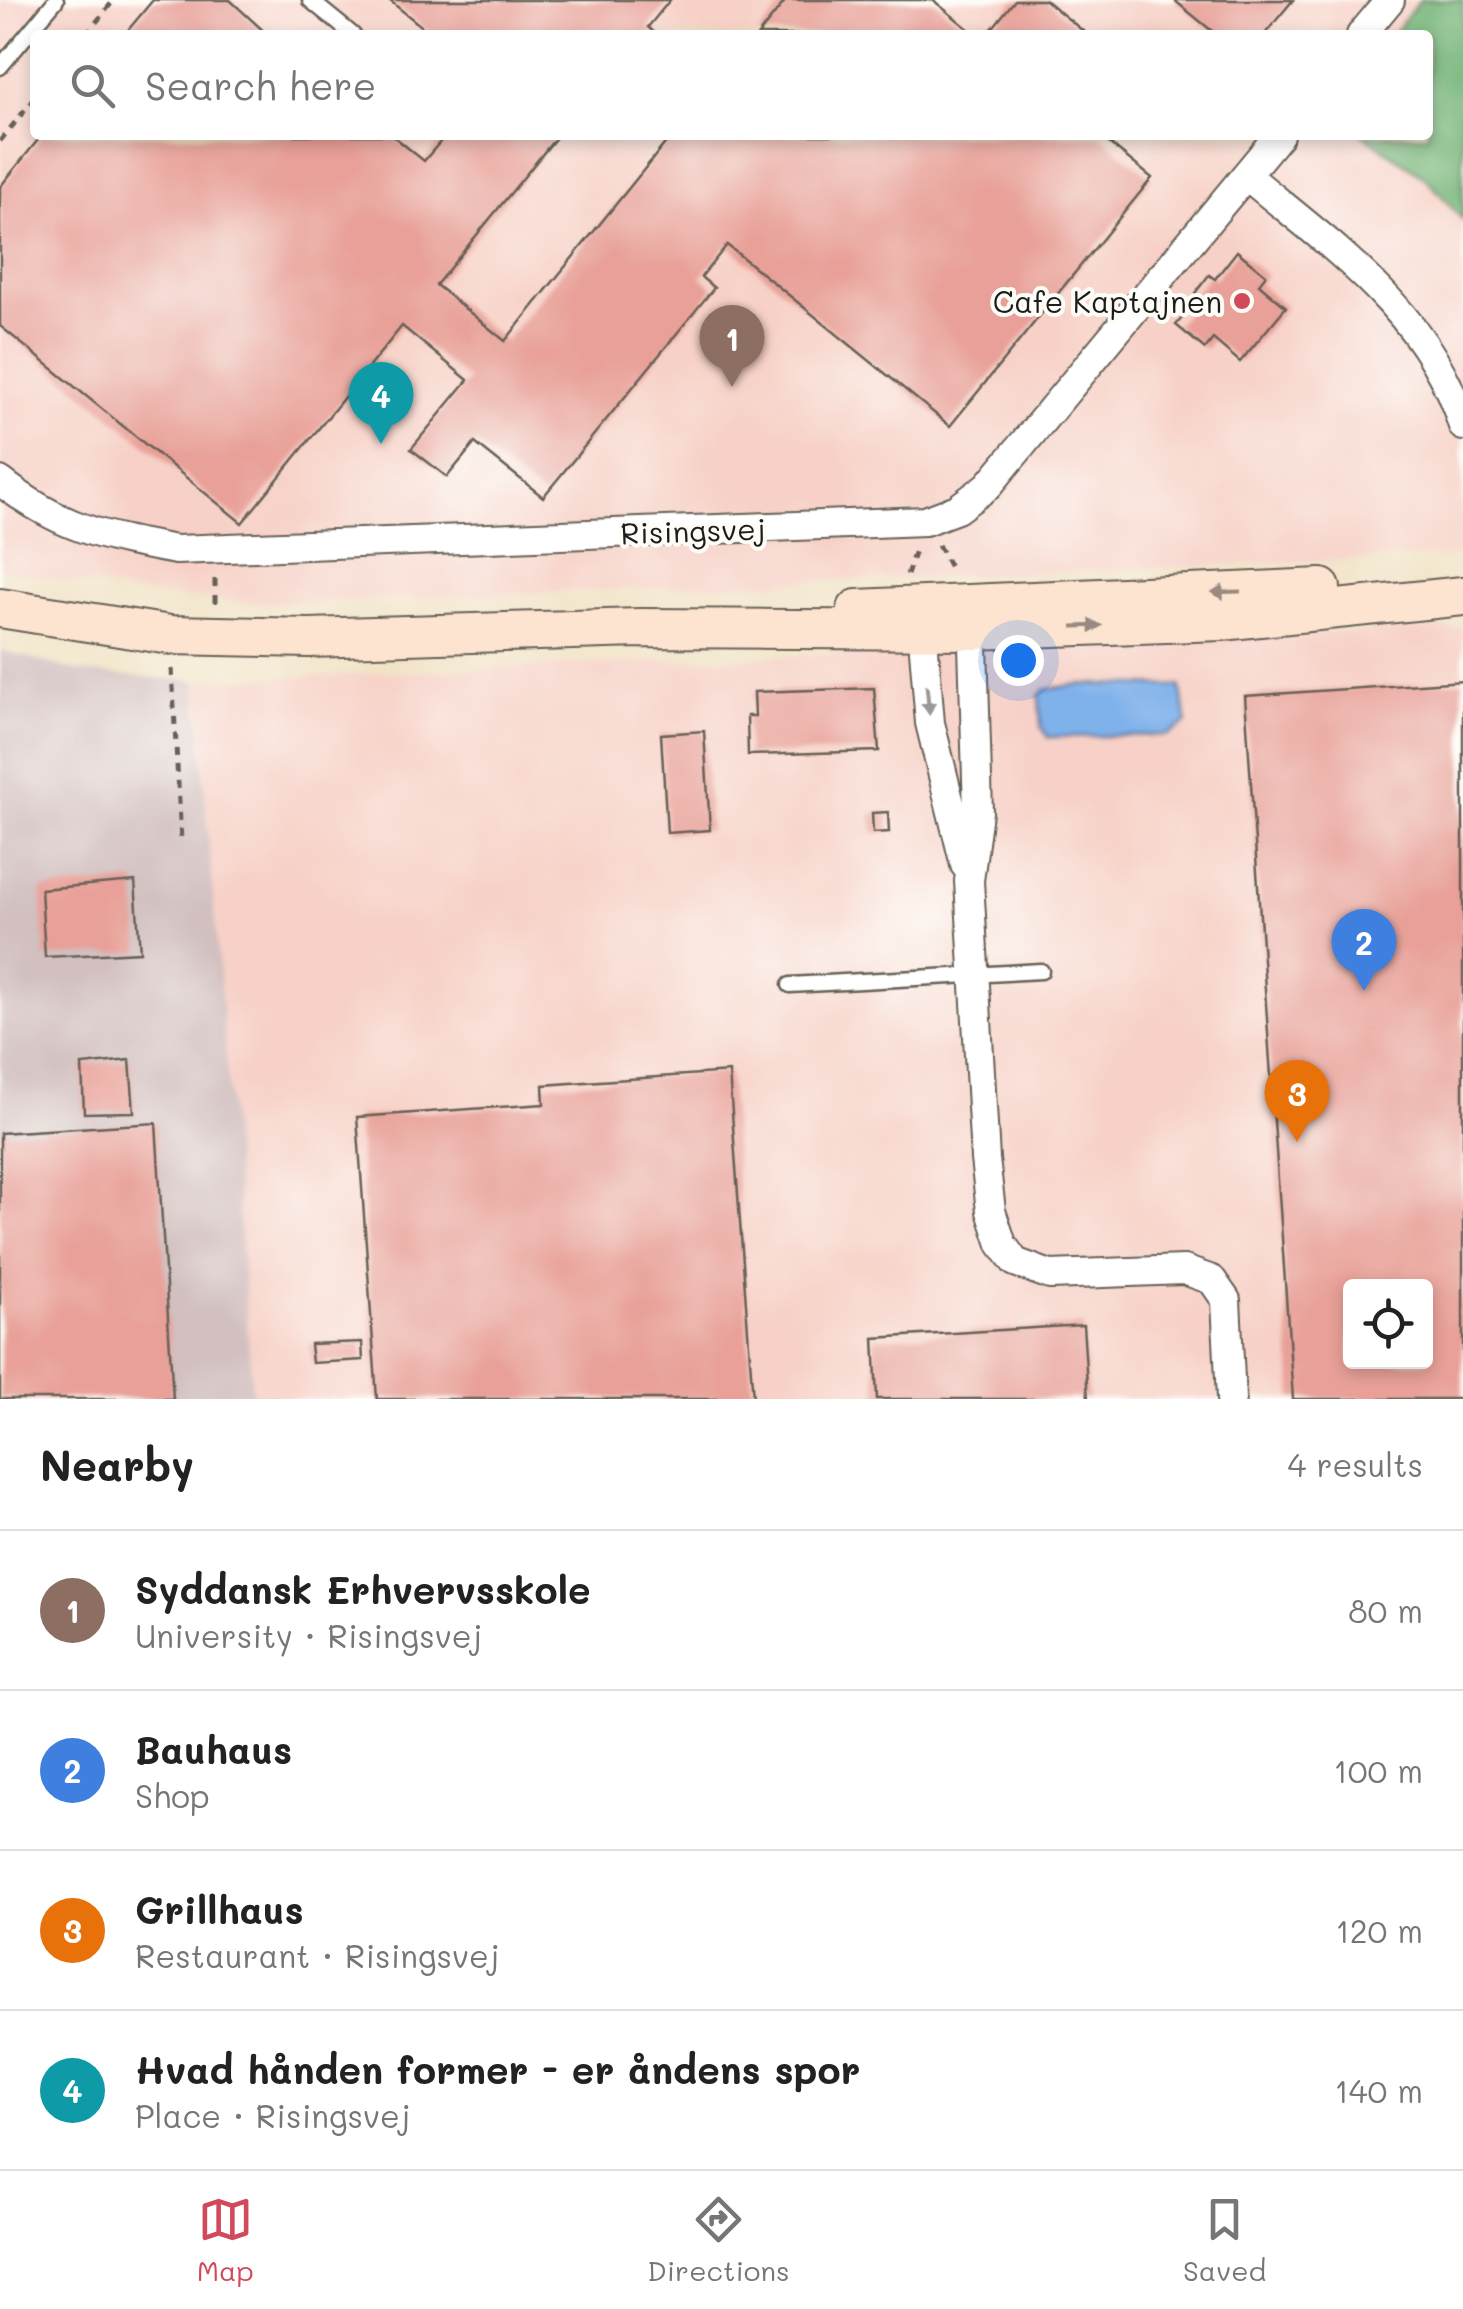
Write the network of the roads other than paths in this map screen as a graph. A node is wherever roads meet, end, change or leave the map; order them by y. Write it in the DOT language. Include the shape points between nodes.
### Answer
graph roads {
  1 [pos="56,0"];
  2 [pos="310,0"];
  3 [pos="1390,0"];
  4 [pos="31,30"];
  5 [pos="347,30"];
  6 [pos="1365,30"];
  7 [pos="30,31"];
  8 [pos="0,67"];
  9 [pos="1275,140"];
  10 [pos="1246,175"];
  11 [pos="1463,426"];
  12 [pos="0,481"];
  13 [pos="1463,594"];
  14 [pos="967,604"];
  15 [pos="0,608"];
  16 [pos="921,617"];
  17 [pos="969,881"];
  18 [pos="1041,971"];
  19 [pos="974,976"];
  20 [pos="790,984"];
  21 [pos="1231,1399"];
  1 -- 4 [label="lane"];
  2 -- 5 [label="lane"];
  3 -- 6 [label="street"];
  7 -- 8 [label="lane"];
  9 -- 10 [label="street, Risingsvej"];
  10 -- 11 [label="street" via="1376,282 1420,332 1453,392"];
  10 -- 12 [label="street, Risingsvej" via="988,486 957,509 925,521 176,550 91,534 39,512"];
  13 -- 14 [label="street" via="1222,621"];
  14 -- 16 [label="street"];
  14 -- 17 [label="street" via="978,812"];
  15 -- 16 [label="street" via="170,635 309,638"];
  16 -- 17 [label="street, one-way" via="930,723"];
  17 -- 19 [label="street"];
  18 -- 19 [label="lane"];
  19 -- 20 [label="lane"];
  19 -- 21 [label="street" via="985,1159 1002,1244 1015,1262 1050,1275 1184,1270 1212,1280 1226,1300"];
}
